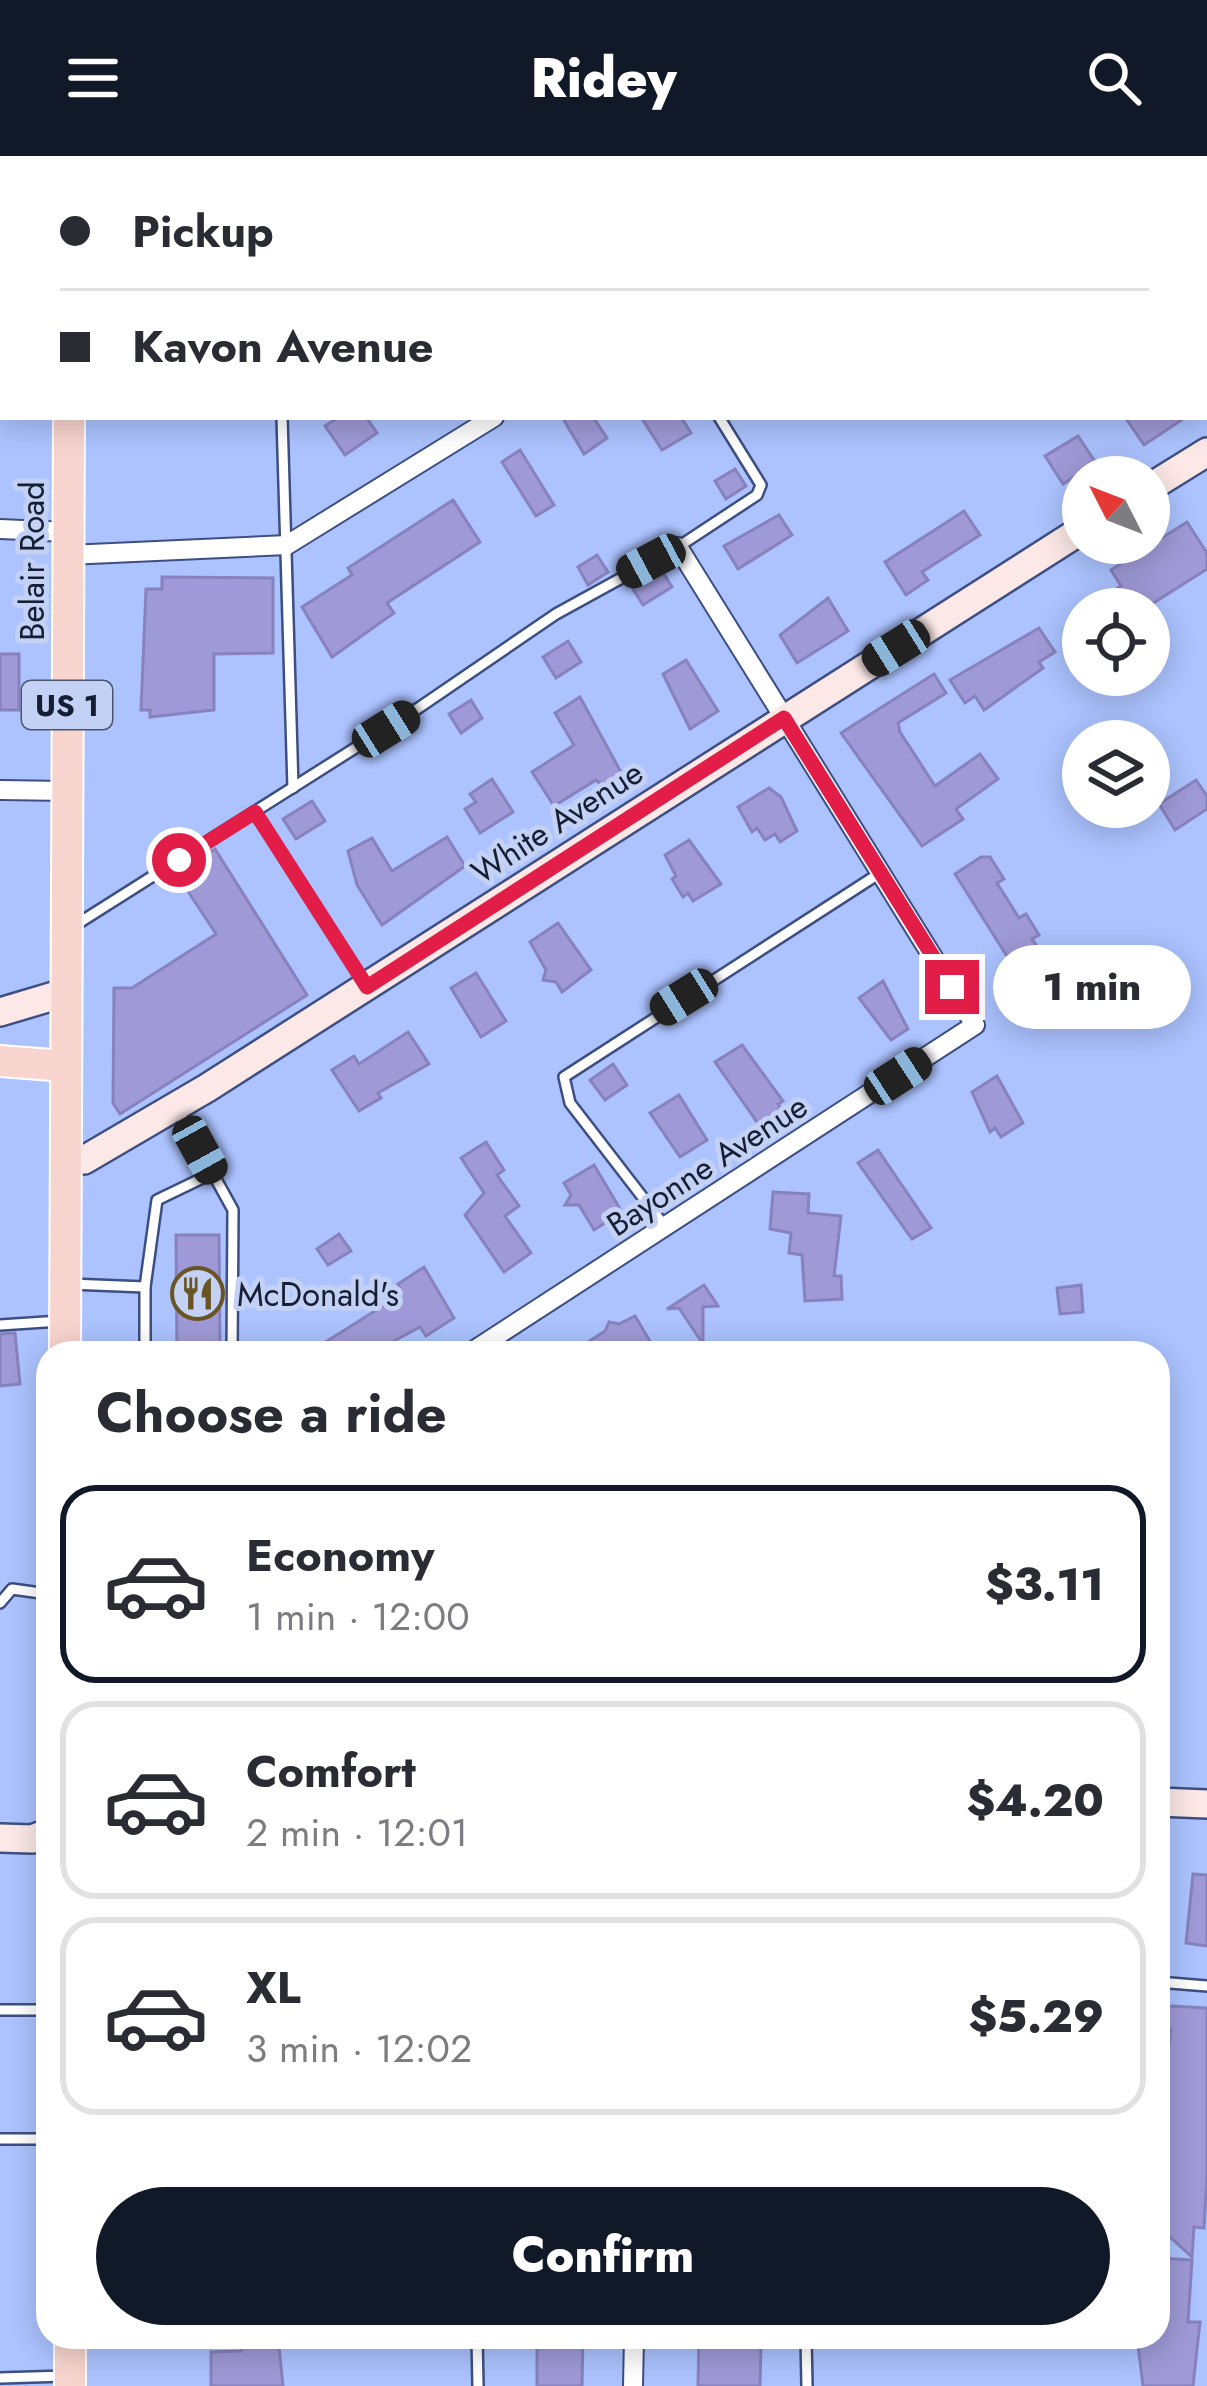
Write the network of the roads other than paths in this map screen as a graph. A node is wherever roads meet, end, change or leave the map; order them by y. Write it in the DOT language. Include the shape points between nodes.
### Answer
graph roads {
  1 [pos="69,420"];
  2 [pos="282,420"];
  3 [pos="489,420"];
  4 [pos="721,420"];
  5 [pos="1207,452"];
  6 [pos="1170,475"];
  7 [pos="0,529"];
  8 [pos="1062,542"];
  9 [pos="68,544"];
  10 [pos="286,545"];
  11 [pos="678,548"];
  12 [pos="784,718"];
  13 [pos="293,788"];
  14 [pos="0,790"];
  15 [pos="66,791"];
  16 [pos="255,812"];
  17 [pos="880,873"];
  18 [pos="65,932"];
  19 [pos="367,987"];
  20 [pos="64,993"];
  21 [pos="0,1012"];
  22 [pos="0,1061"];
  23 [pos="64,1066"];
  24 [pos="176,1107"];
  25 [pos="65,1160"];
  26 [pos="213,1173"];
  27 [pos="666,1228"];
  28 [pos="65,1284"];
  29 [pos="146,1287"];
  30 [pos="65,1321"];
  31 [pos="0,1325"];
  32 [pos="65,1341"];
  33 [pos="145,1341"];
  34 [pos="232,1341"];
  35 [pos="489,1341"];
  36 [pos="36,1592"];
  37 [pos="0,1604"];
  38 [pos="1170,1802"];
  39 [pos="1207,1804"];
  40 [pos="0,1838"];
  41 [pos="36,1838"];
  42 [pos="1170,1983"];
  43 [pos="1207,1986"];
  44 [pos="0,2010"];
  45 [pos="36,2010"];
  46 [pos="0,2139"];
  47 [pos="36,2139"];
  48 [pos="70,2349"];
  49 [pos="477,2349"];
  50 [pos="634,2349"];
  51 [pos="806,2349"];
  52 [pos="0,2378"];
  53 [pos="70,2381"];
  54 [pos="478,2386"];
  55 [pos="633,2386"];
  56 [pos="807,2386"];
  1 -- 9 [label="main road, Belair Road / US 1"];
  2 -- 10 [label="lane"];
  3 -- 10 [label="street"];
  4 -- 11 [label="lane" via="760,484 757,495"];
  5 -- 6 [label="street"];
  7 -- 9 [label="street"];
  8 -- 12 [label="street, White Avenue"];
  9 -- 10 [label="street"];
  9 -- 15 [label="main road, Belair Road / US 1"];
  10 -- 13 [label="lane"];
  11 -- 12 [label="street"];
  11 -- 13 [label="lane" via="556,614"];
  12 -- 17 [label="street"];
  12 -- 19 [label="street, White Avenue"];
  13 -- 16 [label="lane"];
  14 -- 15 [label="street"];
  15 -- 18 [label="main road, Belair Road / US 1"];
  16 -- 18 [label="lane"];
  16 -- 19 [label="lane"];
  17 -- 27 [label="street, Bayonne Avenue" via="975,1025"];
  17 -- 27 [label="lane" via="564,1077 570,1103"];
  18 -- 20 [label="main road, Belair Road / US 1"];
  19 -- 24 [label="street, White Avenue"];
  20 -- 21 [label="street"];
  20 -- 23 [label="main road, Belair Road / US 1"];
  22 -- 23 [label="main road"];
  23 -- 25 [label="main road, Belair Road / US 1"];
  24 -- 25 [label="street, White Avenue" via="84,1160"];
  24 -- 26 [label="lane"];
  25 -- 28 [label="main road, Belair Road / US 1"];
  26 -- 29 [label="lane" via="157,1200"];
  26 -- 34 [label="lane" via="233,1210"];
  27 -- 35 [label="street, Bayonne Avenue"];
  28 -- 29 [label="lane"];
  28 -- 30 [label="main road, Belair Road / US 1"];
  29 -- 33 [label="lane"];
  30 -- 31 [label="lane"];
  30 -- 32 [label="main road, Belair Road / US 1"];
  36 -- 37 [label="lane" via="12,1589"];
  38 -- 39 [label="street"];
  40 -- 41 [label="street"];
  42 -- 43 [label="lane"];
  44 -- 45 [label="lane"];
  46 -- 47 [label="lane"];
  48 -- 53 [label="main road"];
  49 -- 54 [label="lane"];
  50 -- 55 [label="street"];
  51 -- 56 [label="lane"];
  52 -- 53 [label="lane"];
}
